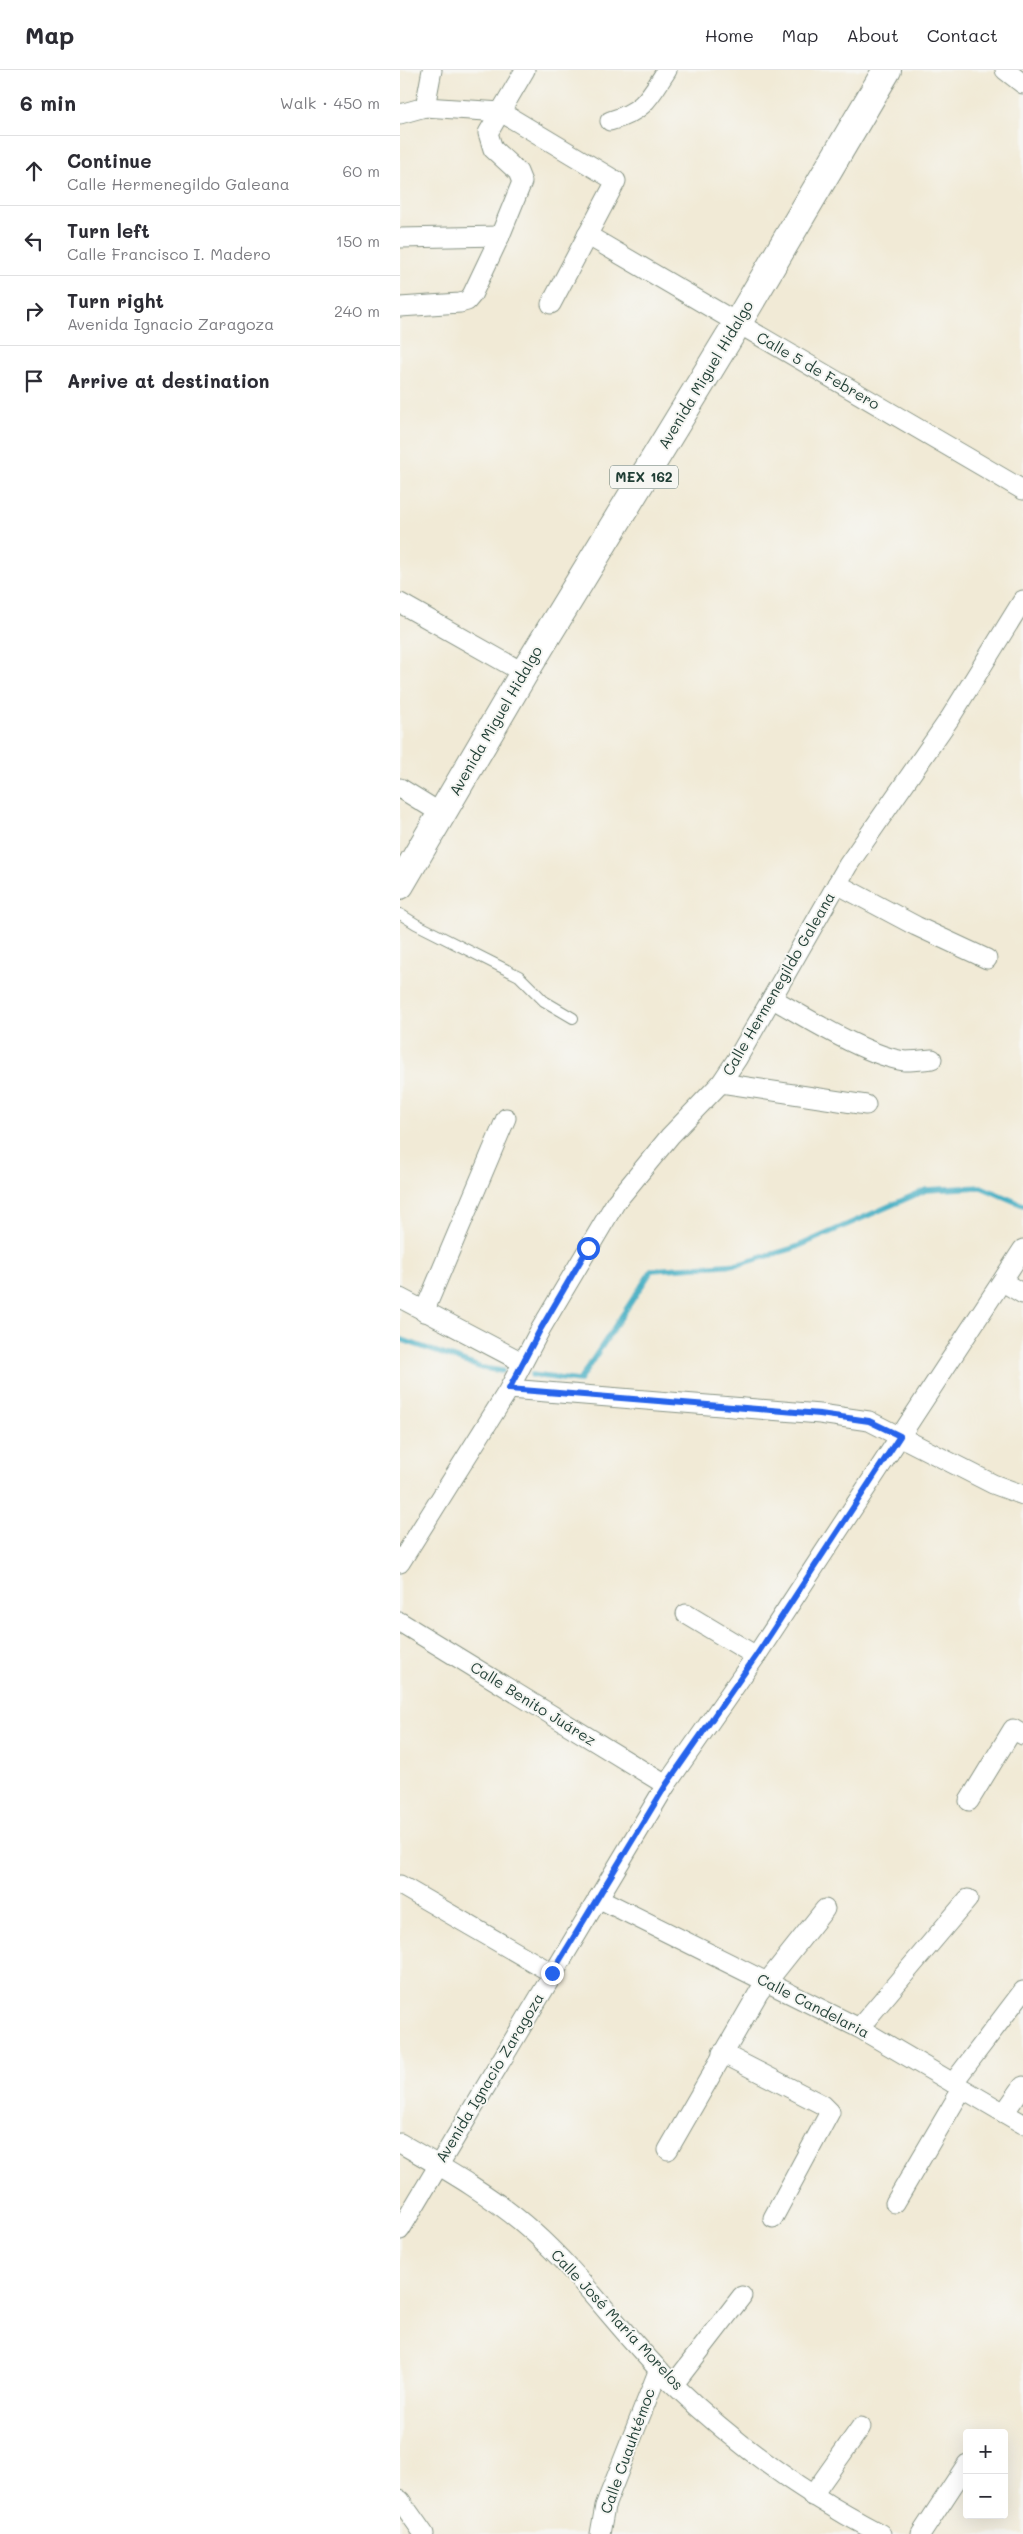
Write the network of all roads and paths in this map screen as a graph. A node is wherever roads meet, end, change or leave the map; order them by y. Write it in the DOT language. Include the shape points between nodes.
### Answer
graph roads {
  1 [pos="432,70"];
  2 [pos="525,70"];
  3 [pos="667,70"];
  4 [pos="887,70"];
  5 [pos="1005,70"];
  6 [pos="1023,84"];
  7 [pos="425,107"];
  8 [pos="502,112"];
  9 [pos="400,114"];
  10 [pos="610,121"];
  11 [pos="587,235"];
  12 [pos="500,236"];
  13 [pos="400,238"];
  14 [pos="551,304"];
  15 [pos="400,306"];
  16 [pos="737,324"];
  17 [pos="1023,490"];
  18 [pos="1023,600"];
  19 [pos="400,603"];
  20 [pos="524,673"];
  21 [pos="400,788"];
  22 [pos="442,814"];
  23 [pos="837,884"];
  24 [pos="400,885"];
  25 [pos="400,914"];
  26 [pos="987,959"];
  27 [pos="773,999"];
  28 [pos="573,1018"];
  29 [pos="932,1059"];
  30 [pos="721,1083"];
  31 [pos="866,1105"];
  32 [pos="506,1118"];
  33 [pos="1023,1249"];
  34 [pos="1002,1282"];
  35 [pos="1023,1294"];
  36 [pos="400,1298"];
  37 [pos="424,1312"];
  38 [pos="522,1362"];
  39 [pos="509,1389"];
  40 [pos="900,1436"];
  41 [pos="1023,1496"];
  42 [pos="400,1563"];
  43 [pos="686,1614"];
  44 [pos="400,1622"];
  45 [pos="756,1656"];
  46 [pos="1023,1736"];
  47 [pos="666,1785"];
  48 [pos="969,1801"];
  49 [pos="400,1885"];
  50 [pos="598,1898"];
  51 [pos="968,1899"];
  52 [pos="825,1909"];
  53 [pos="552,1973"];
  54 [pos="766,1982"];
  55 [pos="1023,1991"];
  56 [pos="859,2028"];
  57 [pos="722,2052"];
  58 [pos="958,2086"];
  59 [pos="1023,2086"];
  60 [pos="1004,2113"];
  61 [pos="1023,2124"];
  62 [pos="400,2142"];
  63 [pos="668,2150"];
  64 [pos="438,2165"];
  65 [pos="895,2203"];
  66 [pos="773,2218"];
  67 [pos="400,2230"];
  68 [pos="742,2296"];
  69 [pos="659,2369"];
  70 [pos="674,2384"];
  71 [pos="861,2427"];
  72 [pos="963,2470"];
  73 [pos="812,2496"];
  74 [pos="400,2500"];
  75 [pos="424,2534"];
  76 [pos="600,2534"];
  77 [pos="881,2534"];
  78 [pos="921,2534"];
  1 -- 7 [label="street"];
  2 -- 8 [label="street"];
  3 -- 10 [label="street" via="632,115"];
  4 -- 16 [label="main road, Avenida Miguel Hidalgo / MEX 162"];
  5 -- 6 [label="street"];
  7 -- 8 [label="street"];
  7 -- 9 [label="street"];
  8 -- 11 [label="street" via="616,181"];
  8 -- 12 [label="street" via="488,133 493,149 518,172 522,182"];
  11 -- 14 [label="street"];
  11 -- 16 [label="street, Calle 5 de Febrero"];
  12 -- 13 [label="street"];
  12 -- 15 [label="street" via="467,301"];
  16 -- 17 [label="street, Calle 5 de Febrero"];
  16 -- 20 [label="main road, Avenida Miguel Hidalgo / MEX 162"];
  18 -- 23 [label="street, Calle Hermenegildo Galeana" via="950,718"];
  19 -- 20 [label="street"];
  20 -- 22 [label="main road, Avenida Miguel Hidalgo / MEX 162"];
  21 -- 22 [label="street"];
  22 -- 24 [label="main road, Avenida Miguel Hidalgo / MEX 162"];
  23 -- 26 [label="street"];
  23 -- 27 [label="street, Calle Hermenegildo Galeana"];
  25 -- 28 [label="lane" via="519,976 544,1002"];
  27 -- 29 [label="street" via="851,1042 885,1055 906,1061"];
  27 -- 30 [label="street, Calle Hermenegildo Galeana"];
  30 -- 31 [label="street"];
  30 -- 38 [label="street, Calle Hermenegildo Galeana" via="670,1136 616,1202"];
  32 -- 37 [label="street"];
  33 -- 34 [label="street, Avenida Ignacio Zaragoza"];
  34 -- 35 [label="street"];
  34 -- 40 [label="street, Avenida Ignacio Zaragoza"];
  36 -- 37 [label="street"];
  37 -- 38 [label="street"];
  38 -- 39 [label="street, Calle Hermenegildo Galeana"];
  39 -- 40 [label="street" via="820,1414 869,1421"];
  39 -- 42 [label="street, Calle Hermenegildo Galeana"];
  40 -- 41 [label="street"];
  40 -- 45 [label="street, Avenida Ignacio Zaragoza"];
  43 -- 45 [label="street"];
  44 -- 47 [label="street, Calle Benito Juárez"];
  45 -- 47 [label="street, Avenida Ignacio Zaragoza"];
  46 -- 48 [label="street" via="1013,1729"];
  47 -- 50 [label="street, Avenida Ignacio Zaragoza"];
  49 -- 53 [label="street"];
  50 -- 53 [label="street, Avenida Ignacio Zaragoza"];
  50 -- 54 [label="street, Calle Candelaria"];
  51 -- 56 [label="street"];
  52 -- 54 [label="street"];
  53 -- 64 [label="street, Avenida Ignacio Zaragoza"];
  54 -- 56 [label="street, Calle Candelaria"];
  54 -- 57 [label="street"];
  55 -- 58 [label="street"];
  56 -- 58 [label="street, Calle Candelaria"];
  57 -- 63 [label="street"];
  57 -- 66 [label="street" via="823,2105 830,2112"];
  58 -- 60 [label="street, Calle Candelaria"];
  58 -- 65 [label="street"];
  59 -- 60 [label="street"];
  60 -- 61 [label="street, Calle Candelaria"];
  62 -- 64 [label="street, Calle José María Morelos"];
  64 -- 67 [label="street, Avenida Ignacio Zaragoza"];
  64 -- 69 [label="street, Calle José María Morelos" via="531,2230 577,2274"];
  68 -- 70 [label="street"];
  69 -- 70 [label="street, Calle José María Morelos"];
  69 -- 76 [label="street, Calle Cuauhtémoc" via="605,2506"];
  70 -- 73 [label="street, Calle José María Morelos" via="758,2457"];
  71 -- 73 [label="street"];
  72 -- 78 [label="street"];
  73 -- 77 [label="street, Calle José María Morelos"];
  74 -- 75 [label="street"];
}
